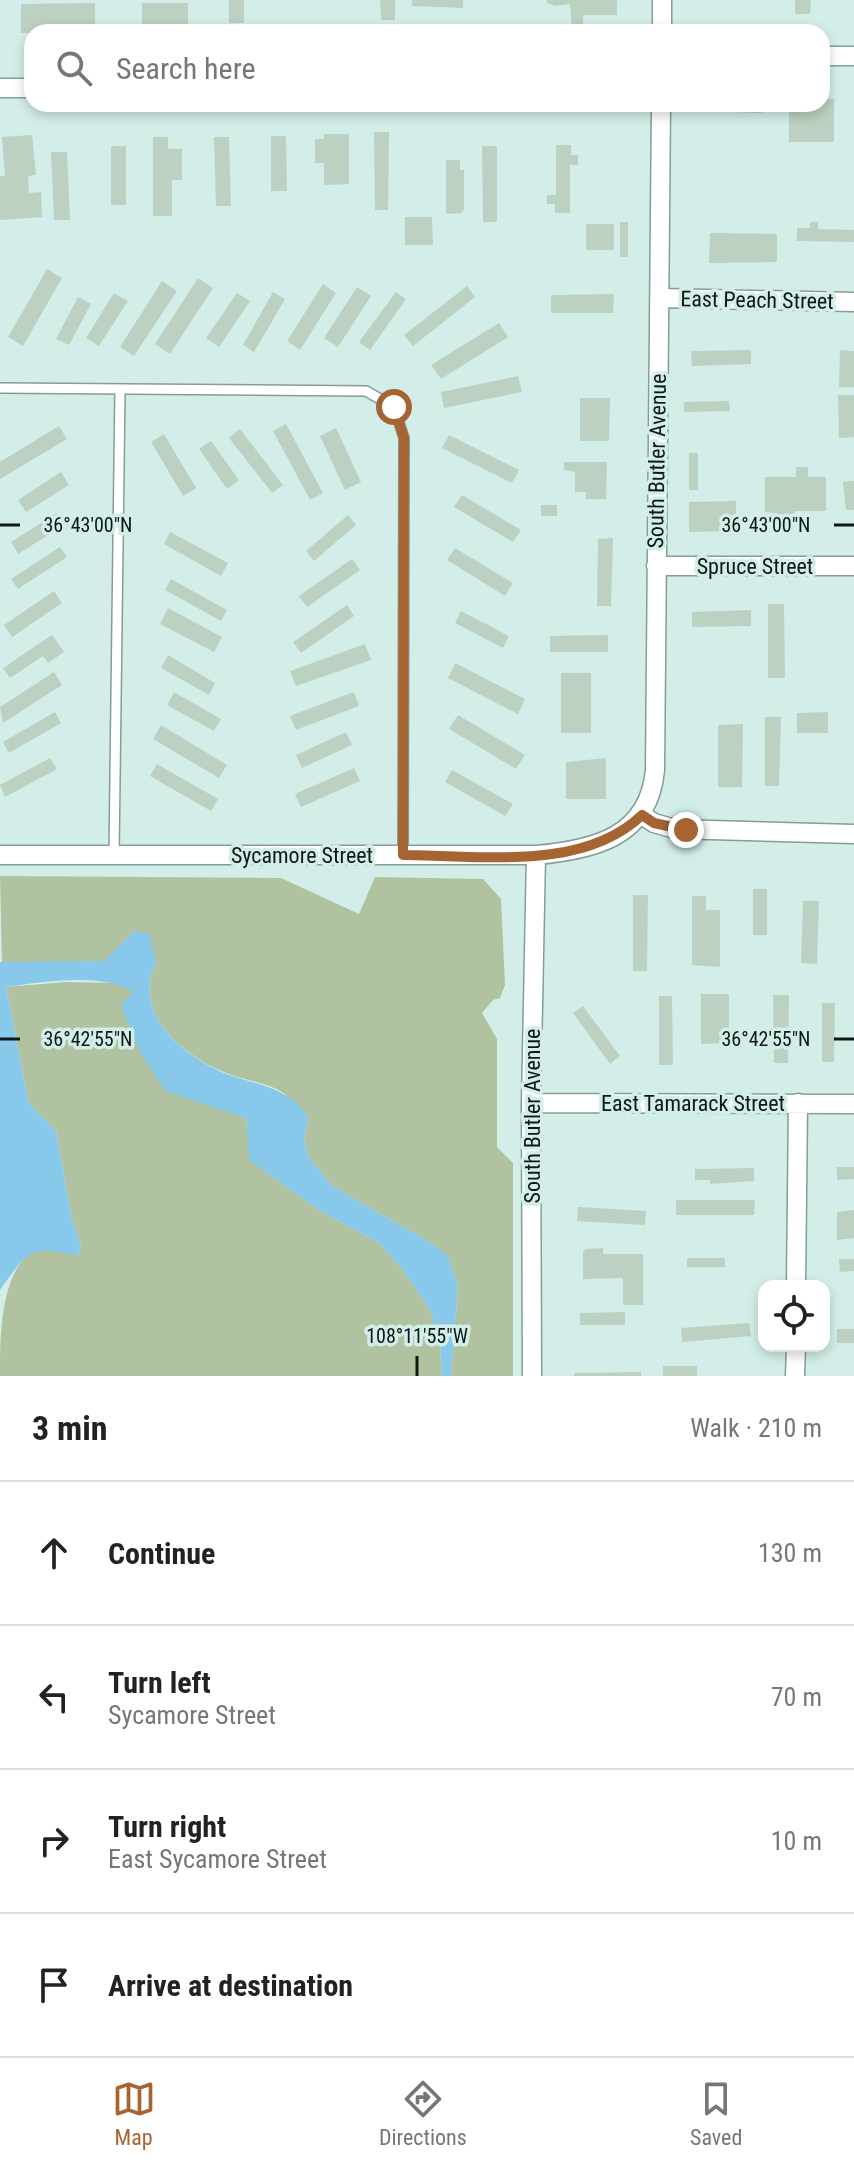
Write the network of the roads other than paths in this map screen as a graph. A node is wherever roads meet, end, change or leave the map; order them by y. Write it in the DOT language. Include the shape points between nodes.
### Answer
graph roads {
  1 [pos="662,0"];
  2 [pos="662,24"];
  3 [pos="830,56"];
  4 [pos="854,56"];
  5 [pos="0,88"];
  6 [pos="24,88"];
  7 [pos="661,112"];
  8 [pos="659,298"];
  9 [pos="854,302"];
  10 [pos="0,388"];
  11 [pos="120,389"];
  12 [pos="656,566"];
  13 [pos="854,566"];
  14 [pos="642,815"];
  15 [pos="854,834"];
  16 [pos="0,855"];
  17 [pos="114,855"];
  18 [pos="403,855"];
  19 [pos="536,855"];
  20 [pos="531,1103"];
  21 [pos="798,1103"];
  22 [pos="854,1104"];
  23 [pos="796,1280"];
  24 [pos="796,1352"];
  25 [pos="532,1376"];
  26 [pos="795,1376"];
  1 -- 2 [label="street"];
  3 -- 4 [label="street"];
  5 -- 6 [label="street"];
  7 -- 8 [label="street, South Butler Avenue"];
  8 -- 9 [label="street, East Peach Street"];
  8 -- 12 [label="street, South Butler Avenue"];
  10 -- 11 [label="lane"];
  11 -- 17 [label="lane"];
  11 -- 18 [label="lane" via="366,391 394,407 404,438"];
  12 -- 13 [label="street, Spruce Street"];
  12 -- 14 [label="street, South Butler Avenue" via="655,770"];
  14 -- 15 [label="street" via="675,829"];
  14 -- 19 [label="street, Sycamore Street" via="602,841"];
  16 -- 17 [label="street, Sycamore Street"];
  17 -- 18 [label="street, Sycamore Street"];
  18 -- 19 [label="street, Sycamore Street"];
  19 -- 20 [label="street, South Butler Avenue"];
  20 -- 21 [label="street, East Tamarack Street"];
  20 -- 25 [label="street, South Butler Avenue"];
  21 -- 22 [label="street, East Tamarack Street"];
  21 -- 23 [label="street"];
  24 -- 26 [label="street"];
}
